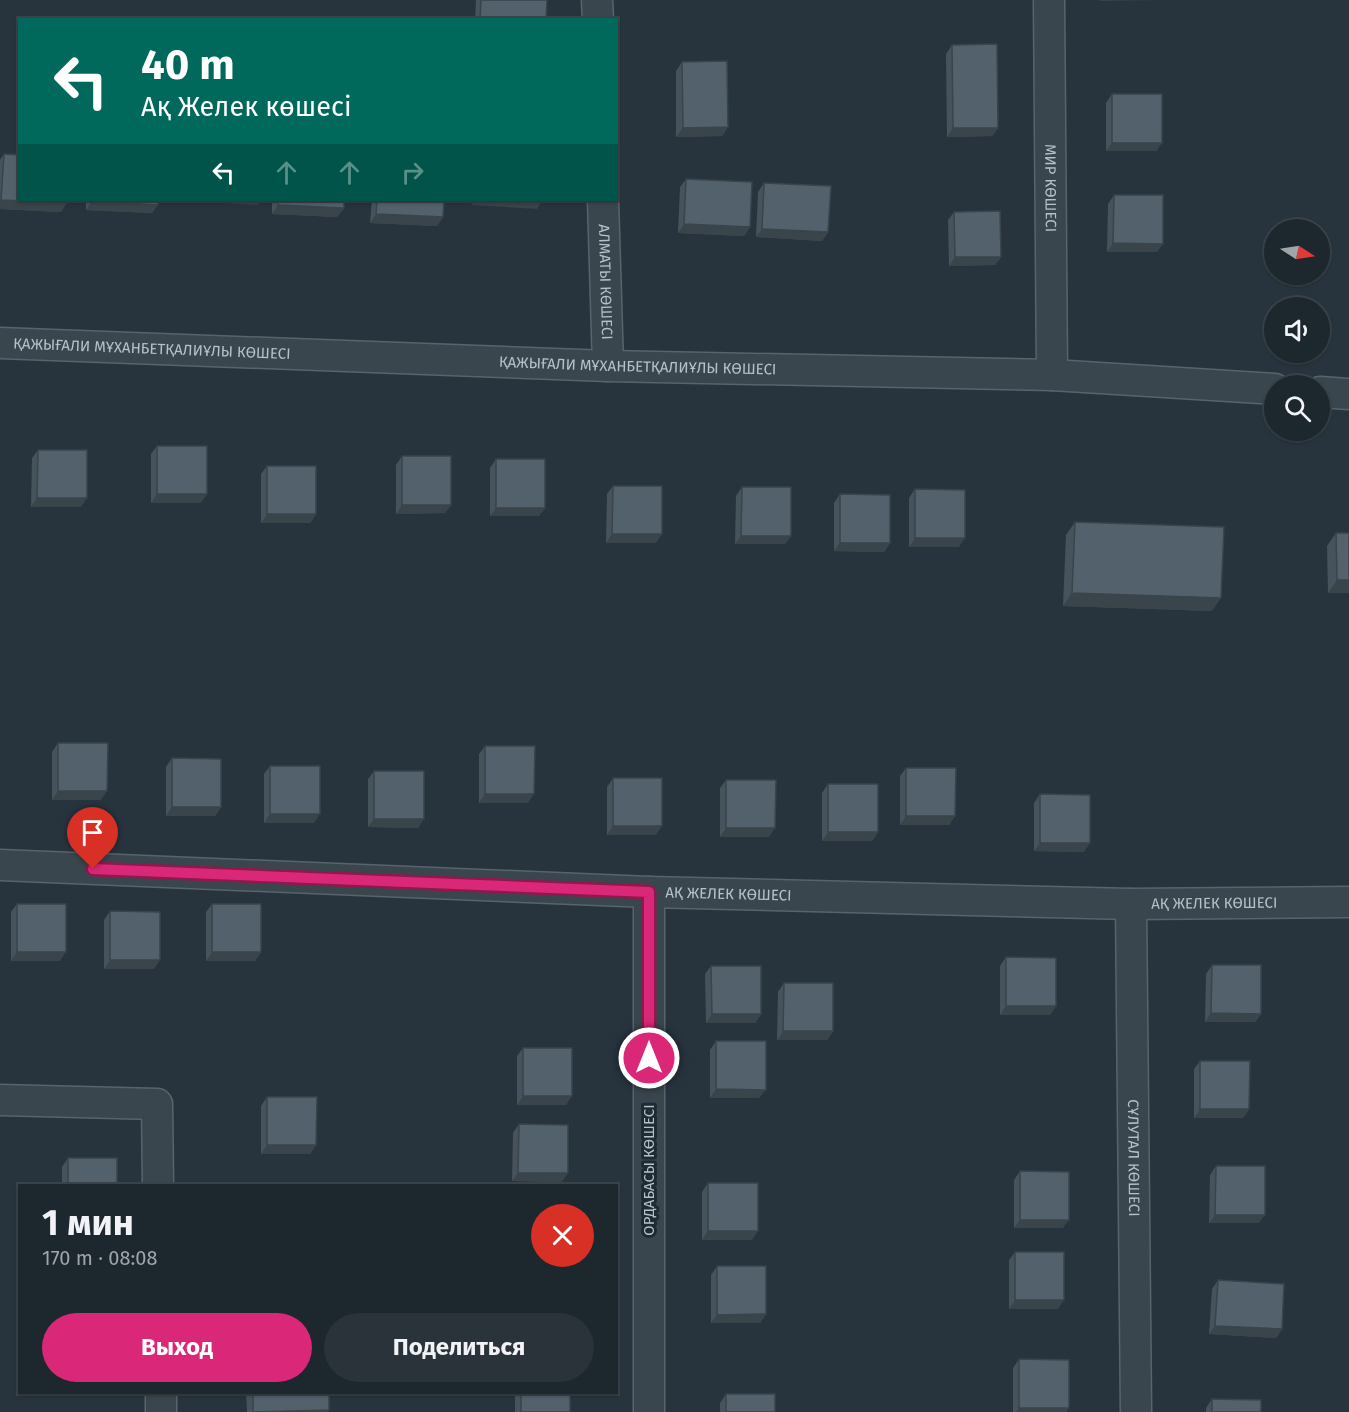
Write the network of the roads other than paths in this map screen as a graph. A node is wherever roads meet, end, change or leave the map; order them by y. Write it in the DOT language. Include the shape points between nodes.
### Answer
graph roads {
  1 [pos="597,0"];
  2 [pos="1049,0"];
  3 [pos="598,18"];
  4 [pos="603,201"];
  5 [pos="0,343"];
  6 [pos="608,366"];
  7 [pos="1052,375"];
  8 [pos="1264,388"];
  9 [pos="1330,393"];
  10 [pos="1349,394"];
  11 [pos="0,865"];
  12 [pos="649,892"];
  13 [pos="1349,902"];
  14 [pos="1131,904"];
  15 [pos="0,1100"];
  16 [pos="158,1184"];
  17 [pos="160,1394"];
  18 [pos="161,1412"];
  19 [pos="649,1412"];
  20 [pos="1136,1412"];
  1 -- 3 [label="street"];
  2 -- 7 [label="street, МИР КӨШЕСІ"];
  4 -- 6 [label="street, АЛМАТЫ КӨШЕСІ"];
  5 -- 6 [label="street, ҚАЖЫҒАЛИ МҰХАНБЕТҚАЛИҰЛЫ КӨШЕСІ"];
  6 -- 7 [label="street, ҚАЖЫҒАЛИ МҰХАНБЕТҚАЛИҰЛЫ КӨШЕСІ"];
  7 -- 8 [label="street, ҚАЖЫҒАЛИ МҰХАНБЕТҚАЛИҰЛЫ КӨШЕСІ"];
  9 -- 10 [label="street"];
  11 -- 12 [label="street, АҚ ЖЕЛЕК КӨШЕСІ"];
  12 -- 14 [label="street, АҚ ЖЕЛЕК КӨШЕСІ"];
  12 -- 19 [label="street, ОРДАБАСЫ КӨШЕСІ"];
  13 -- 14 [label="street, АҚ ЖЕЛЕК КӨШЕСІ"];
  14 -- 20 [label="street, СҰЛУТАЛ КӨШЕСІ"];
  15 -- 16 [label="street" via="157,1104"];
  17 -- 18 [label="street"];
}
